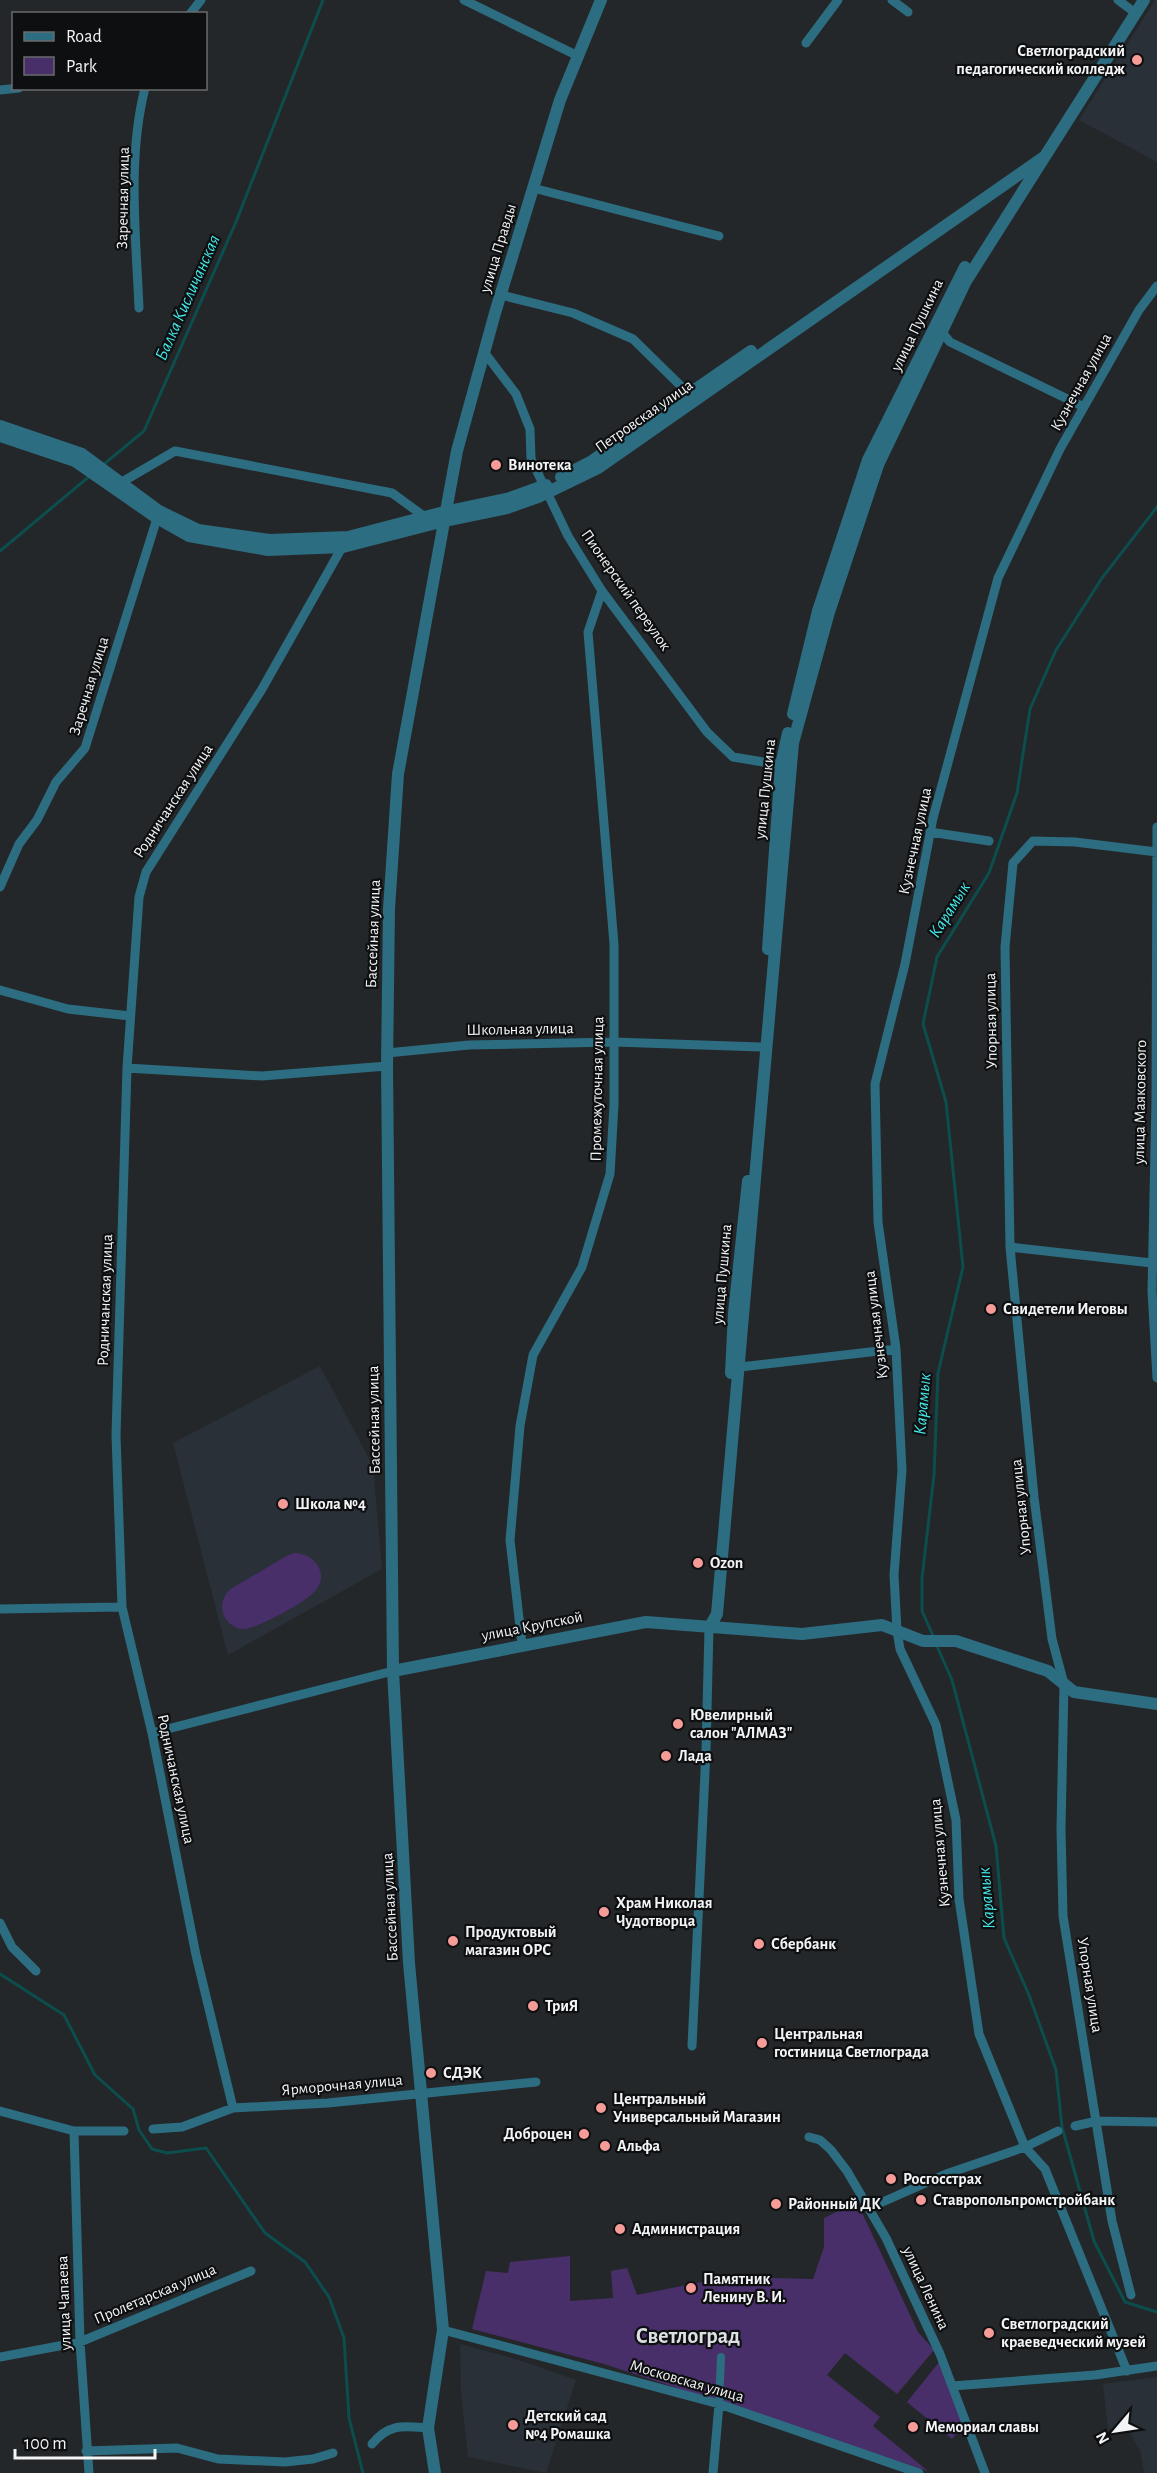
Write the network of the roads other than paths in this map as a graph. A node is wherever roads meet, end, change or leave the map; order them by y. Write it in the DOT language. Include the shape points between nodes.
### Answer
graph roads {
  1 [pos="201,0"];
  2 [pos="464,0"];
  3 [pos="601,0"];
  4 [pos="838,0"];
  5 [pos="892,0"];
  6 [pos="1119,0"];
  7 [pos="1144,0"];
  8 [pos="1133,4"];
  9 [pos="192,12"];
  10 [pos="908,12"];
  11 [pos="806,43"];
  12 [pos="578,56"];
  13 [pos="144,90"];
  14 [pos="1044,153"];
  15 [pos="1031,165"];
  16 [pos="533,188"];
  17 [pos="719,236"];
  18 [pos="1157,286"];
  19 [pos="501,295"];
  20 [pos="139,308"];
  21 [pos="938,328"];
  22 [pos="484,352"];
  23 [pos="689,394"];
  24 [pos="1084,407"];
  25 [pos="0,426"];
  26 [pos="0,436"];
  27 [pos="78,458"];
  28 [pos="122,482"];
  29 [pos="545,490"];
  30 [pos="158,514"];
  31 [pos="424,517"];
  32 [pos="444,517"];
  33 [pos="346,542"];
  34 [pos="603,591"];
  35 [pos="781,765"];
  36 [pos="1157,827"];
  37 [pos="930,832"];
  38 [pos="989,841"];
  39 [pos="1157,852"];
  40 [pos="0,887"];
  41 [pos="0,990"];
  42 [pos="130,1016"];
  43 [pos="614,1042"];
  44 [pos="761,1047"];
  45 [pos="387,1053"];
  46 [pos="387,1066"];
  47 [pos="127,1068"];
  48 [pos="1010,1247"];
  49 [pos="1152,1263"];
  50 [pos="896,1349"];
  51 [pos="736,1365"];
  52 [pos="1157,1378"];
  53 [pos="122,1607"];
  54 [pos="0,1609"];
  55 [pos="709,1628"];
  56 [pos="897,1631"];
  57 [pos="522,1644"];
  58 [pos="393,1671"];
  59 [pos="1064,1684"];
  60 [pos="1157,1704"];
  61 [pos="152,1733"];
  62 [pos="0,1923"];
  63 [pos="36,1971"];
  64 [pos="692,2046"];
  65 [pos="536,2082"];
  66 [pos="420,2093"];
  67 [pos="233,2108"];
  68 [pos="0,2111"];
  69 [pos="1097,2121"];
  70 [pos="1157,2122"];
  71 [pos="1075,2126"];
  72 [pos="153,2129"];
  73 [pos="74,2131"];
  74 [pos="124,2131"];
  75 [pos="1058,2131"];
  76 [pos="809,2137"];
  77 [pos="1024,2146"];
  78 [pos="868,2208"];
  79 [pos="251,2271"];
  80 [pos="1131,2295"];
  81 [pos="443,2330"];
  82 [pos="80,2342"];
  83 [pos="0,2357"];
  84 [pos="721,2357"];
  85 [pos="1157,2366"];
  86 [pos="1127,2371"];
  87 [pos="952,2386"];
  88 [pos="719,2404"];
  89 [pos="428,2428"];
  90 [pos="372,2444"];
  91 [pos="86,2451"];
  92 [pos="333,2453"];
  93 [pos="89,2473"];
  94 [pos="435,2473"];
  95 [pos="713,2473"];
  96 [pos="919,2473"];
  97 [pos="985,2473"];
  1 -- 9 [label="street"];
  2 -- 12 [label="street"];
  3 -- 12 [label="street, улица Правды"];
  4 -- 11 [label="street"];
  5 -- 10 [label="street"];
  6 -- 8 [label="street"];
  7 -- 14 [label="street"];
  8 -- 14 [label="street, улица Пушкина"];
  12 -- 16 [label="street, улица Правды"];
  13 -- 20 [label="street, Заречная улица" via="135,179"];
  14 -- 15 [label="street, улица Пушкина"];
  14 -- 21 [label="street, улица Пушкина"];
  14 -- 23 [label="street"];
  15 -- 21 [label="street, улица Пушкина" via="957,280"];
  15 -- 29 [label="street, Петровская улица" via="598,468"];
  16 -- 17 [label="street"];
  16 -- 19 [label="street, улица Правды"];
  18 -- 24 [label="street, Кузнечная улица" via="1138,310"];
  19 -- 22 [label="street, улица Правды"];
  19 -- 23 [label="street" via="573,313 633,339"];
  21 -- 24 [label="street" via="950,342"];
  21 -- 35 [label="street, улица Пушкина" via="868,460 818,611"];
  21 -- 51 [label="street, улица Пушкина" via="878,465 829,612 793,742"];
  22 -- 29 [label="street, Пионерский переулок" via="516,394 530,429 531,459"];
  22 -- 32 [label="street, улица Правды"];
  23 -- 29 [label="street"];
  24 -- 37 [label="street, Кузнечная улица" via="998,578"];
  25 -- 27 [label="street"];
  26 -- 27 [label="street"];
  27 -- 28 [label="street"];
  27 -- 30 [label="street" via="108,484"];
  28 -- 30 [label="street"];
  28 -- 31 [label="street" via="175,451 392,493"];
  29 -- 32 [label="street"];
  29 -- 34 [label="street, Пионерский переулок"];
  30 -- 33 [label="street" via="198,530 270,540"];
  30 -- 40 [label="street, Заречная улица" via="85,748 56,782 37,820 19,844"];
  31 -- 32 [label="street"];
  31 -- 33 [label="street"];
  32 -- 33 [label="street"];
  32 -- 45 [label="street, Бассейная улица" via="398,774 389,909"];
  33 -- 42 [label="street, Родничанская улица" via="262,689 146,872 139,897"];
  34 -- 35 [label="street, Пионерский переулок" via="707,732 733,757"];
  34 -- 43 [label="street, Промежуточная улица" via="588,632 614,944"];
  35 -- 44 [label="street, улица Пушкина"];
  36 -- 39 [label="street, улица Маяковского"];
  37 -- 38 [label="street"];
  37 -- 50 [label="street, Кузнечная улица" via="905,964 875,1083 878,1222"];
  39 -- 48 [label="street, Упорная улица" via="1033,841 1013,863 1005,947"];
  39 -- 49 [label="street, улица Маяковского"];
  41 -- 42 [label="street" via="68,1009"];
  42 -- 47 [label="street, Родничанская улица"];
  43 -- 44 [label="street, Школьная улица"];
  43 -- 45 [label="street, Школьная улица" via="469,1045"];
  43 -- 57 [label="street, Промежуточная улица" via="610,1174 582,1267 533,1355 520,1426 510,1540"];
  44 -- 51 [label="street, улица Пушкина" via="734,1312"];
  45 -- 46 [label="street, Бассейная улица"];
  46 -- 47 [label="street" via="262,1076"];
  46 -- 58 [label="street, Бассейная улица"];
  47 -- 53 [label="street, Родничанская улица" via="116,1436"];
  48 -- 49 [label="street"];
  48 -- 59 [label="street, Упорная улица" via="1046,1591 1052,1639"];
  49 -- 52 [label="street, улица Маяковского"];
  50 -- 51 [label="street"];
  50 -- 56 [label="street, Кузнечная улица" via="902,1470 894,1575"];
  51 -- 55 [label="street, улица Пушкина"];
  53 -- 54 [label="street"];
  53 -- 61 [label="street, Родничанская улица"];
  55 -- 56 [label="street, улица Крупской" via="802,1634 882,1625"];
  55 -- 57 [label="street, улица Крупской" via="646,1622"];
  55 -- 64 [label="street, улица Пушкина"];
  56 -- 59 [label="street, улица Крупской" via="923,1641 956,1641 1048,1671"];
  56 -- 77 [label="street, Кузнечная улица" via="900,1649 936,1725 956,1820 959,1899 979,2034"];
  57 -- 58 [label="street, улица Крупской"];
  58 -- 61 [label="street, улица Крупской"];
  58 -- 66 [label="street, Бассейная улица"];
  59 -- 60 [label="street" via="1074,1692"];
  59 -- 69 [label="street, Упорная улица" via="1063,1916"];
  61 -- 67 [label="street, Родничанская улица" via="196,1955"];
  62 -- 63 [label="street" via="12,1947"];
  65 -- 66 [label="street, Ярморочная улица"];
  66 -- 67 [label="street, Ярморочная улица"];
  66 -- 81 [label="street, Бассейная улица"];
  67 -- 72 [label="street, Ярморочная улица" via="182,2127"];
  68 -- 73 [label="street"];
  69 -- 70 [label="street"];
  69 -- 71 [label="street"];
  69 -- 80 [label="street, Упорная улица" via="1112,2221"];
  73 -- 74 [label="street"];
  73 -- 82 [label="street, улица Чапаева"];
  75 -- 77 [label="street"];
  76 -- 78 [label="street, улица Ленина" via="820,2140 831,2150"];
  77 -- 78 [label="street"];
  77 -- 86 [label="street, Кузнечная улица" via="1045,2169"];
  78 -- 87 [label="street, улица Ленина" via="886,2238"];
  79 -- 82 [label="street, Пролетарская улица"];
  81 -- 88 [label="street, Московская улица"];
  81 -- 89 [label="street, Бассейная улица"];
  82 -- 83 [label="street, Пролетарская улица"];
  82 -- 91 [label="street, улица Чапаева"];
  84 -- 88 [label="street"];
  85 -- 86 [label="street"];
  86 -- 87 [label="street"];
  87 -- 97 [label="street, улица Ленина"];
  88 -- 95 [label="street"];
  88 -- 96 [label="street, Московская улица"];
  89 -- 90 [label="street" via="404,2426 383,2431"];
  89 -- 94 [label="street, Бассейная улица"];
  91 -- 92 [label="street" via="177,2448 218,2459 285,2462"];
  91 -- 93 [label="street, улица Чапаева"];
}
